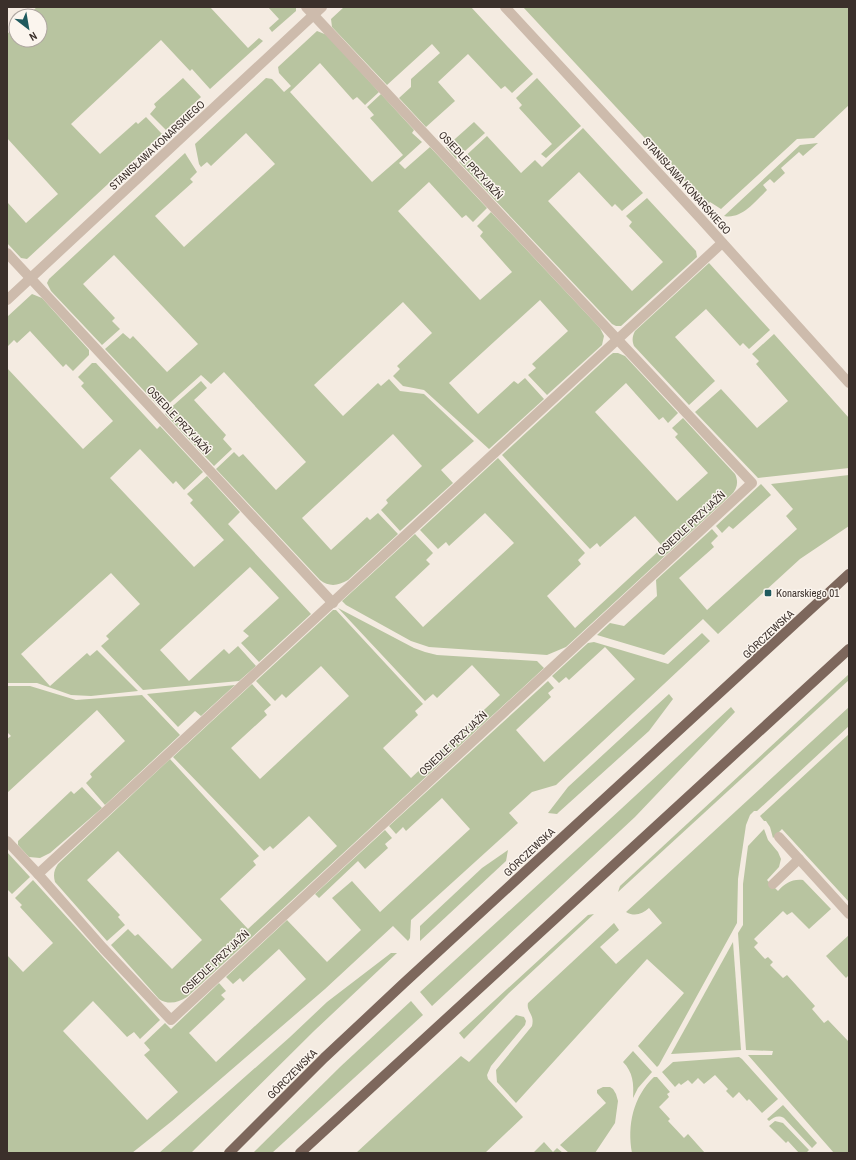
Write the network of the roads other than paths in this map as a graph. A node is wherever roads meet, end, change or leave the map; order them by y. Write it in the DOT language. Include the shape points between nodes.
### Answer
graph roads {
  1 [pos="306,7"];
  2 [pos="322,7"];
  3 [pos="505,7"];
  4 [pos="313,15"];
  5 [pos="722,243"];
  6 [pos="7,253"];
  7 [pos="31,278"];
  8 [pos="7,300"];
  9 [pos="618,339"];
  10 [pos="849,383"];
  11 [pos="849,574"];
  12 [pos="333,603"];
  13 [pos="849,648"];
  14 [pos="779,837"];
  15 [pos="7,841"];
  16 [pos="799,859"];
  17 [pos="38,874"];
  18 [pos="774,884"];
  19 [pos="849,914"];
  20 [pos="229,1153"];
  21 [pos="300,1153"];
  1 -- 4 [label="street, OSIEDLE PRZYJAŹŃ"];
  2 -- 4 [label="street, STANISŁAWA KONARSKIEGO"];
  3 -- 5 [label="street, STANISŁAWA KONARSKIEGO"];
  4 -- 7 [label="street, STANISŁAWA KONARSKIEGO"];
  4 -- 9 [label="street, OSIEDLE PRZYJAŹŃ"];
  5 -- 9 [label="street"];
  5 -- 10 [label="street, STANISŁAWA KONARSKIEGO"];
  6 -- 7 [label="street, OSIEDLE PRZYJAŹŃ"];
  7 -- 8 [label="street, STANISŁAWA KONARSKIEGO"];
  7 -- 12 [label="street, OSIEDLE PRZYJAŹŃ"];
  9 -- 12 [label="street"];
  9 -- 17 [label="street, OSIEDLE PRZYJAŹŃ" via="752,483 378,830 171,1020"];
  11 -- 20 [label="main road, GÓRCZEWSKA" via="404,983"];
  12 -- 17 [label="street"];
  13 -- 21 [label="main road"];
  14 -- 16 [label="street"];
  15 -- 17 [label="street, OSIEDLE PRZYJAŹŃ"];
  16 -- 18 [label="street"];
  16 -- 19 [label="street"];
}
